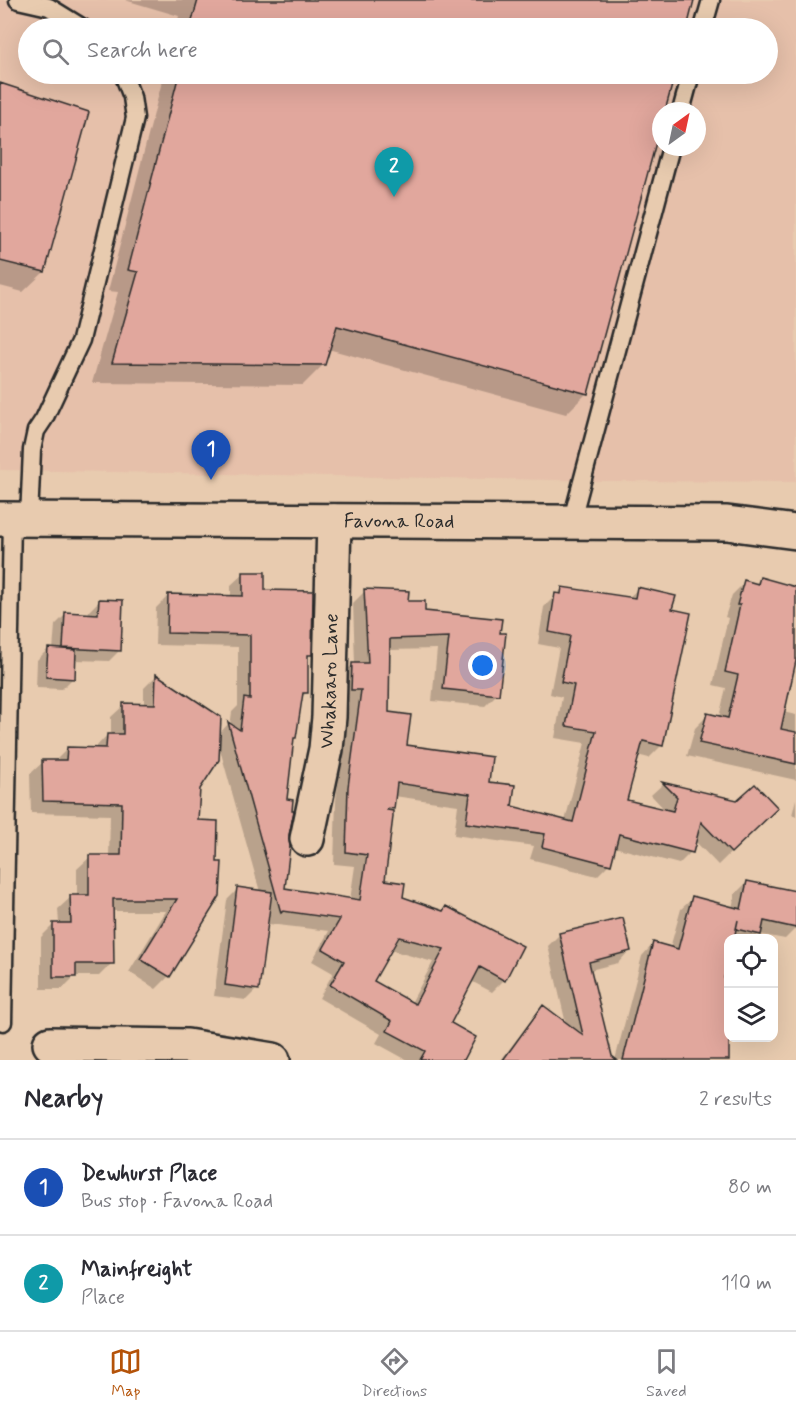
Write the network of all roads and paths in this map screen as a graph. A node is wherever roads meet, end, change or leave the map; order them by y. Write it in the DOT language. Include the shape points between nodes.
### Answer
graph roads {
  1 [pos="18,0"];
  2 [pos="711,0"];
  3 [pos="67,18"];
  4 [pos="706,18"];
  5 [pos="127,84"];
  6 [pos="688,84"];
  7 [pos="683,102"];
  8 [pos="669,156"];
  9 [pos="14,519"];
  10 [pos="334,521"];
  11 [pos="571,522"];
  12 [pos="796,532"];
  13 [pos="307,839"];
  14 [pos="3,1022"];
  15 [pos="50,1044"];
  16 [pos="273,1060"];
  1 -- 3 [label="lane" via="49,7"];
  2 -- 4 [label="lane"];
  5 -- 9 [label="lane" via="135,118 81,340 36,431"];
  6 -- 7 [label="lane"];
  8 -- 11 [label="lane"];
  9 -- 10 [label="main road, Favona Road"];
  9 -- 14 [label="lane"];
  10 -- 11 [label="main road, Favona Road"];
  10 -- 13 [label="main road, Whakaaro Lane" via="329,717"];
  11 -- 12 [label="main road, Favona Road" via="727,523"];
  15 -- 16 [label="main road" via="187,1046"];
}
